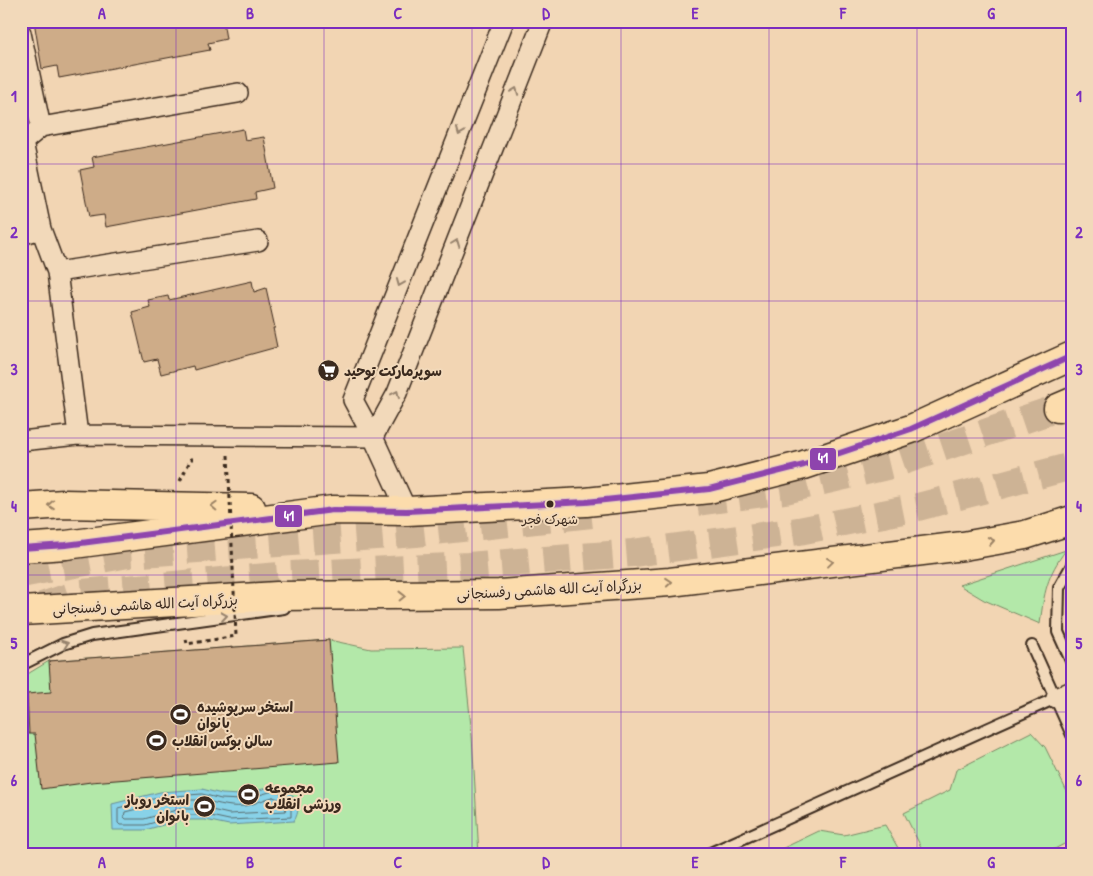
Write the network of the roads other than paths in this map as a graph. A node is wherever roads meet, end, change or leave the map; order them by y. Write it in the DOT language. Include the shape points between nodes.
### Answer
graph roads {
  1 [pos="504,21"];
  2 [pos="543,21"];
  3 [pos="21,33"];
  4 [pos="238,93"];
  5 [pos="41,127"];
  6 [pos="41,230"];
  7 [pos="21,235"];
  8 [pos="258,241"];
  9 [pos="57,272"];
  10 [pos="1072,356"];
  11 [pos="78,435"];
  12 [pos="373,436"];
  13 [pos="21,441"];
  14 [pos="21,507"];
  15 [pos="332,510"];
  16 [pos="407,512"];
  17 [pos="1072,520"];
  18 [pos="21,548"];
  19 [pos="1072,565"];
  20 [pos="367,597"];
  21 [pos="21,611"];
  22 [pos="1032,646"];
  23 [pos="1072,662"];
  24 [pos="21,665"];
  25 [pos="1064,695"];
  26 [pos="1072,735"];
  27 [pos="706,855"];
  1 -- 12 [label="street, one-way" via="353,400"];
  12 -- 2 [label="street, one-way" via="397,393"];
  3 -- 5 [label="street"];
  4 -- 5 [label="street"];
  5 -- 6 [label="street" via="23,142"];
  6 -- 7 [label="street"];
  6 -- 9 [label="street"];
  8 -- 9 [label="street"];
  9 -- 11 [label="street"];
  10 -- 16 [label="highway" via="911,429 804,465 709,489 586,502"];
  11 -- 12 [label="street"];
  11 -- 13 [label="street"];
  12 -- 16 [label="street"];
  15 -- 14 [label="highway, one-way" via="64,504"];
  15 -- 16 [label="highway"];
  15 -- 18 [label="highway"];
  20 -- 17 [label="highway, بزرگراه آیت الله هاشمی رفسنجانی, one-way" via="499,594 670,582 963,546 1025,535"];
  19 -- 23 [label="lane" via="1059,588 1058,632"];
  20 -- 21 [label="highway, بزرگراه آیت الله هاشمی رفسنجانی" via="277,596"];
  24 -- 20 [label="lane, one-way" via="63,644 92,635"];
  22 -- 25 [label="lane"];
  25 -- 26 [label="lane"];
  25 -- 27 [label="lane"];
}
